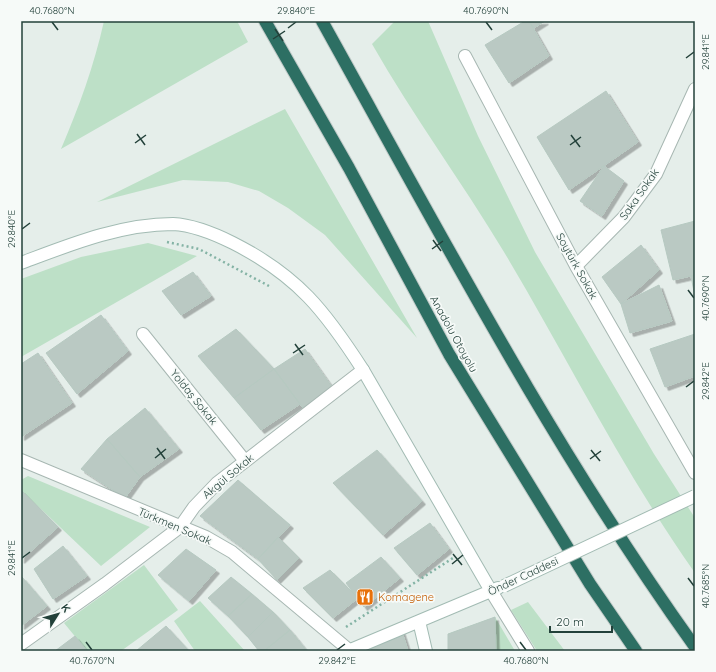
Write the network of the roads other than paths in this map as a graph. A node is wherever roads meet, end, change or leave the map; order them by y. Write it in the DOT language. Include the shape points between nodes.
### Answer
graph roads {
  1 [pos="265,21"];
  2 [pos="322,21"];
  3 [pos="465,56"];
  4 [pos="695,89"];
  5 [pos="21,263"];
  6 [pos="576,266"];
  7 [pos="143,334"];
  8 [pos="363,370"];
  9 [pos="21,460"];
  10 [pos="245,461"];
  11 [pos="695,473"];
  12 [pos="695,496"];
  13 [pos="180,527"];
  14 [pos="491,591"];
  15 [pos="420,621"];
  16 [pos="21,644"];
  17 [pos="695,647"];
  18 [pos="348,651"];
  19 [pos="426,651"];
  20 [pos="528,651"];
  21 [pos="636,651"];
  1 -- 21 [label="highway, Anadolu Otoyolu" via="349,168 449,354 586,578"];
  2 -- 17 [label="highway" via="487,319 554,433 627,549"];
  3 -- 6 [label="street, Soytürk Sokak"];
  4 -- 6 [label="street, Saka Sokak" via="656,174 624,218"];
  5 -- 8 [label="street" via="93,237 174,224 194,228 247,250 297,284 323,313"];
  6 -- 11 [label="street, Soytürk Sokak"];
  7 -- 10 [label="street, Yoldaş Sokak"];
  8 -- 10 [label="street, Akgül Sokak"];
  8 -- 14 [label="street"];
  9 -- 13 [label="street, Türkmen Sokak"];
  10 -- 13 [label="street, Akgül Sokak" via="207,492"];
  12 -- 14 [label="street, Önder Caddesi, bridge"];
  13 -- 16 [label="street, Akgül Sokak"];
  13 -- 18 [label="street, Türkmen Sokak" via="206,537 232,552"];
  14 -- 15 [label="street, Önder Caddesi"];
  14 -- 20 [label="street"];
  15 -- 18 [label="street, Önder Caddesi"];
  15 -- 19 [label="street"];
}
